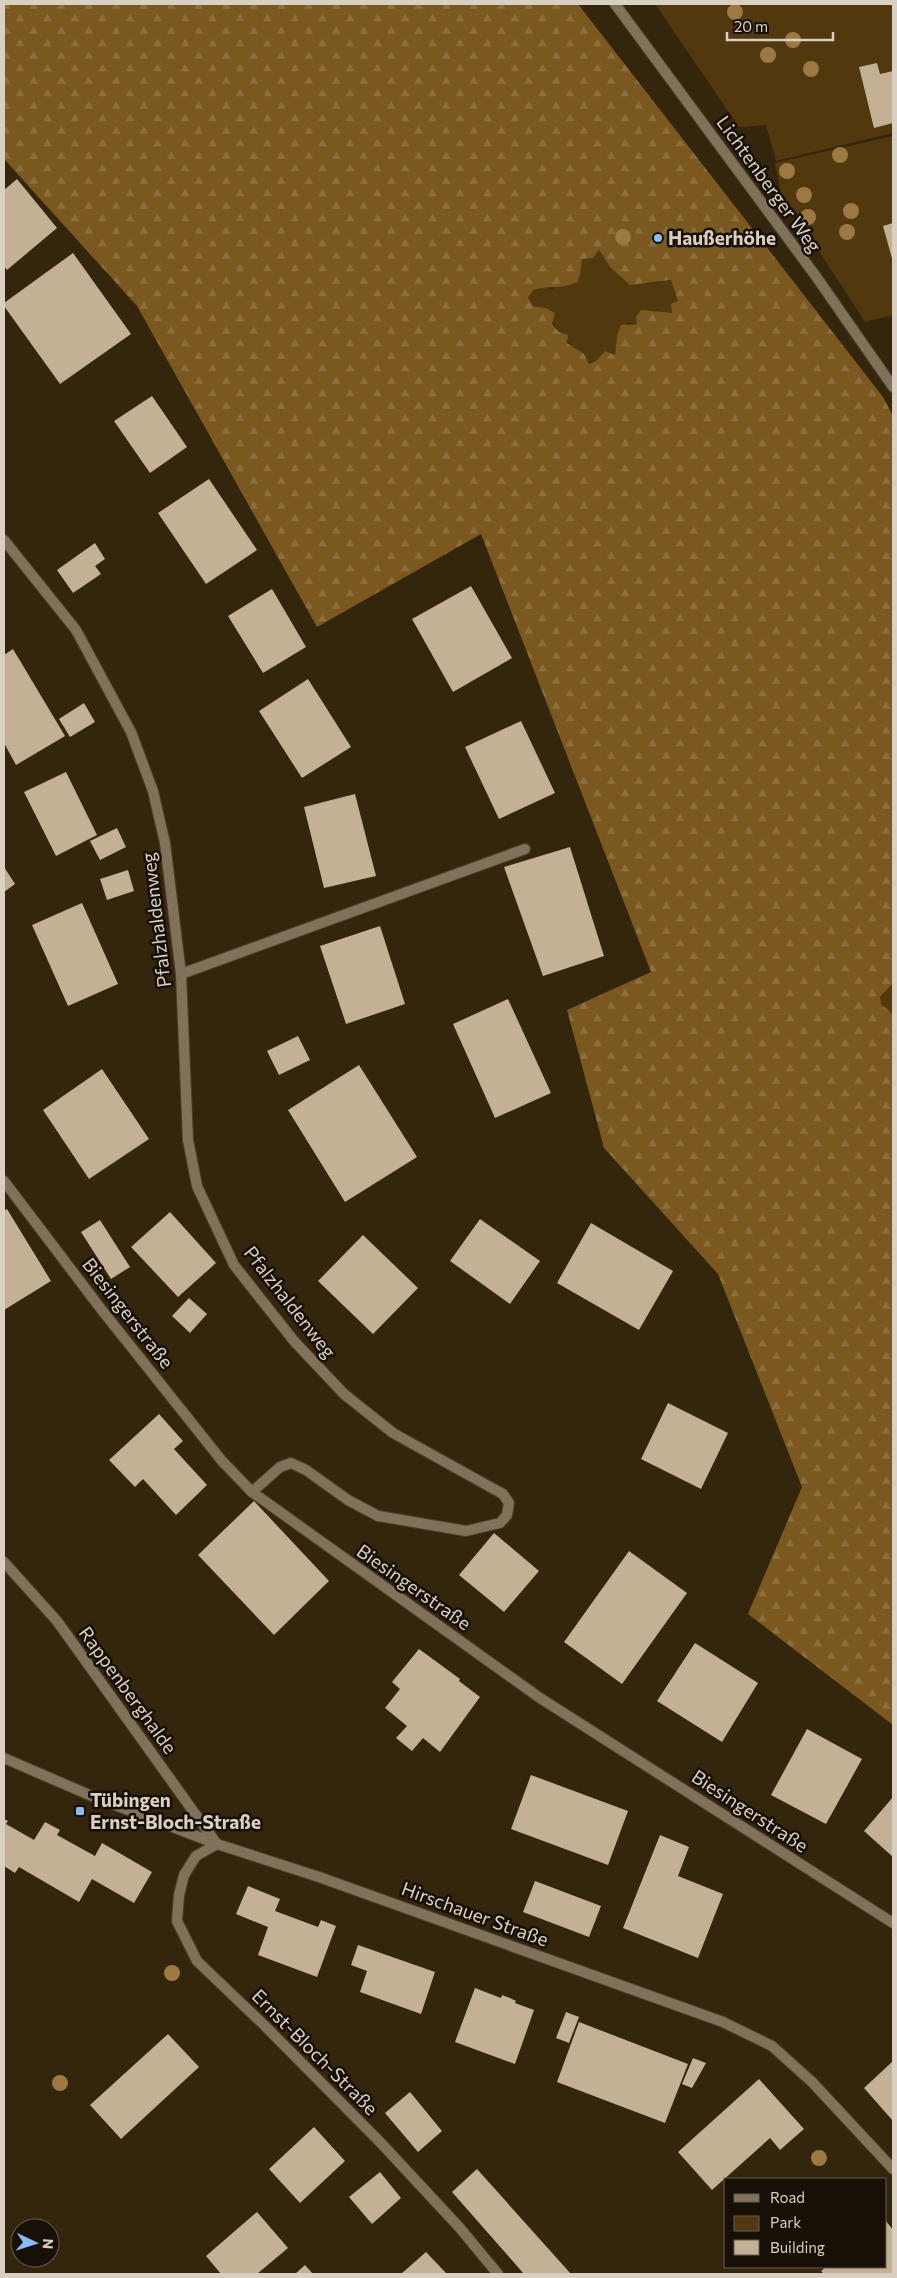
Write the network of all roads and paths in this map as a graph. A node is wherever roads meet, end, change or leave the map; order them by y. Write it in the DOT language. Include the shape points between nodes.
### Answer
graph roads {
  1 [pos="615,4"];
  2 [pos="893,387"];
  3 [pos="4,540"];
  4 [pos="525,849"];
  5 [pos="181,974"];
  6 [pos="4,1181"];
  7 [pos="252,1492"];
  8 [pos="4,1562"];
  9 [pos="4,1758"];
  10 [pos="217,1844"];
  11 [pos="893,1923"];
  12 [pos="893,2169"];
  13 [pos="498,2274"];
  1 -- 2 [label="street, Lichtenberger Weg" via="815,274"];
  3 -- 5 [label="street, Pfalzhaldenweg" via="76,630 131,732 153,791 165,843"];
  4 -- 5 [label="street"];
  5 -- 7 [label="street, Pfalzhaldenweg" via="188,1140 197,1186 234,1265 294,1342 344,1394 393,1434 503,1494 509,1503 507,1515 500,1523 466,1531 378,1516 291,1463 280,1467"];
  6 -- 7 [label="street, Biesingerstraße" via="222,1461"];
  7 -- 11 [label="street, Biesingerstraße" via="540,1698"];
  8 -- 10 [label="street, Rappenberghalde" via="57,1621"];
  9 -- 10 [label="street, Hirschauer Straße"];
  10 -- 12 [label="street, Hirschauer Straße" via="723,2022 772,2046 812,2082"];
  10 -- 13 [label="street, Ernst-Bloch-Straße" via="196,1856 184,1875 179,1895 178,1921 197,1961 380,2142"];
}
